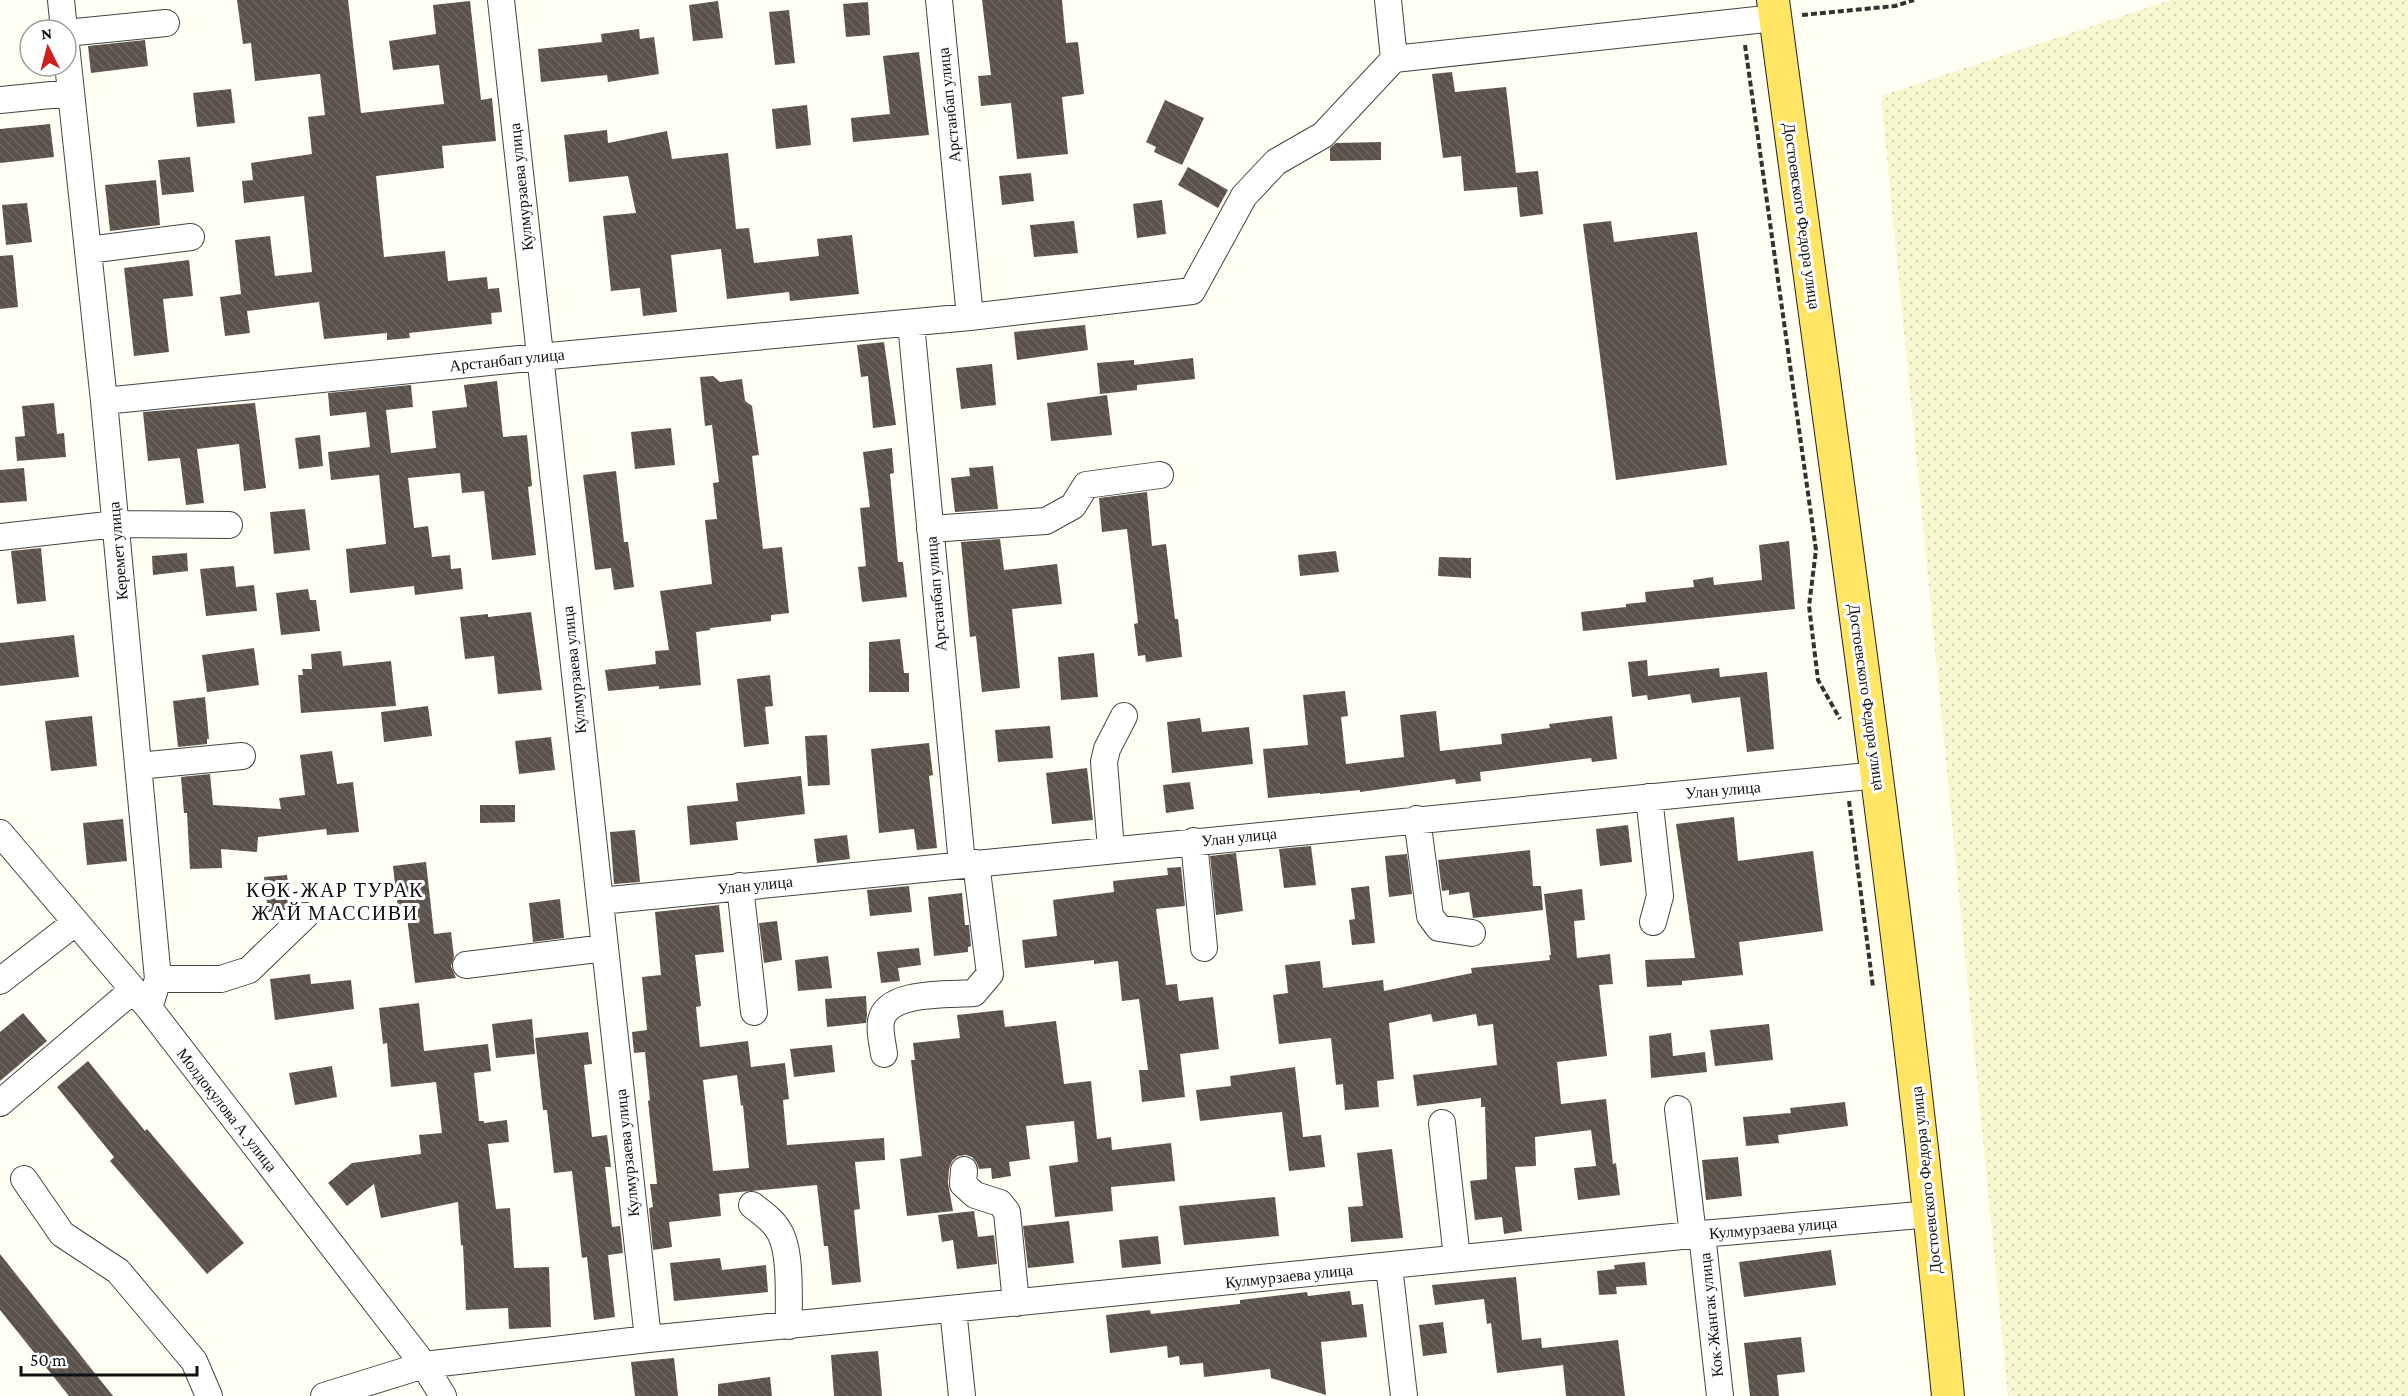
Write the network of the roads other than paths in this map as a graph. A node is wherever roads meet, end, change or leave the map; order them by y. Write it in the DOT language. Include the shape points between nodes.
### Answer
graph roads {
  1 [pos="61,0"];
  2 [pos="501,0"];
  3 [pos="939,0"];
  4 [pos="1388,0"];
  5 [pos="1774,9"];
  6 [pos="63,18"];
  7 [pos="166,23"];
  8 [pos="78,31"];
  9 [pos="1394,59"];
  10 [pos="69,78"];
  11 [pos="71,93"];
  12 [pos="0,100"];
  13 [pos="191,237"];
  14 [pos="88,250"];
  15 [pos="970,317"];
  16 [pos="911,323"];
  17 [pos="538,357"];
  18 [pos="104,401"];
  19 [pos="1160,476"];
  20 [pos="116,524"];
  21 [pos="229,525"];
  22 [pos="930,529"];
  23 [pos="0,537"];
  24 [pos="1124,716"];
  25 [pos="242,756"];
  26 [pos="138,766"];
  27 [pos="1878,775"];
  28 [pos="1649,797"];
  29 [pos="1417,819"];
  30 [pos="0,832"];
  31 [pos="1194,841"];
  32 [pos="1111,849"];
  33 [pos="969,863"];
  34 [pos="740,886"];
  35 [pos="600,901"];
  36 [pos="305,916"];
  37 [pos="76,922"];
  38 [pos="1653,922"];
  39 [pos="1472,933"];
  40 [pos="605,948"];
  41 [pos="1204,948"];
  42 [pos="466,965"];
  43 [pos="158,979"];
  44 [pos="0,981"];
  45 [pos="141,999"];
  46 [pos="754,1012"];
  47 [pos="884,1054"];
  48 [pos="0,1102"];
  49 [pos="1678,1109"];
  50 [pos="1442,1123"];
  51 [pos="964,1170"];
  52 [pos="24,1179"];
  53 [pos="752,1205"];
  54 [pos="1930,1214"];
  55 [pos="1698,1234"];
  56 [pos="1457,1258"];
  57 [pos="1389,1266"];
  58 [pos="1016,1303"];
  59 [pos="953,1309"];
  60 [pos="789,1326"];
  61 [pos="648,1339"];
  62 [pos="424,1365"];
  63 [pos="209,1396"];
  64 [pos="324,1396"];
  65 [pos="443,1396"];
  66 [pos="962,1396"];
  67 [pos="1404,1396"];
  68 [pos="1720,1396"];
  69 [pos="1948,1396"];
  1 -- 6 [label="street"];
  2 -- 17 [label="street, Кулмурзаева улица"];
  3 -- 15 [label="street, Арстанбап улица"];
  4 -- 9 [label="street"];
  5 -- 9 [label="street" via="1741,21"];
  5 -- 27 [label="main road, Достоевского Федора улица"];
  7 -- 8 [label="street"];
  9 -- 15 [label="street, Арстанбап улица" via="1323,135 1276,162 1244,196 1192,291"];
  10 -- 11 [label="street, Керемет улица"];
  11 -- 12 [label="street"];
  11 -- 14 [label="street, Керемет улица"];
  13 -- 14 [label="street"];
  14 -- 18 [label="street, Керемет улица"];
  15 -- 16 [label="street, Арстанбап улица"];
  16 -- 17 [label="street, Арстанбап улица"];
  16 -- 22 [label="street, Арстанбап улица"];
  17 -- 18 [label="street, Арстанбап улица"];
  17 -- 35 [label="street, Кулмурзаева улица"];
  18 -- 20 [label="street, Керемет улица"];
  19 -- 22 [label="street" via="1086,485 1073,506 1046,522"];
  20 -- 21 [label="street"];
  20 -- 23 [label="street"];
  20 -- 26 [label="street, Керемет улица"];
  22 -- 33 [label="street, Арстанбап улица"];
  24 -- 32 [label="street" via="1104,762"];
  25 -- 26 [label="street"];
  26 -- 43 [label="street, Керемет улица"];
  27 -- 28 [label="street, Улан улица"];
  27 -- 54 [label="main road, Достоевского Федора улица"];
  28 -- 29 [label="street, Улан улица"];
  28 -- 38 [label="street" via="1660,896"];
  29 -- 31 [label="street, Улан улица"];
  29 -- 39 [label="street" via="1430,916 1439,928"];
  30 -- 37 [label="street, Молдокулова А. улица"];
  31 -- 32 [label="street, Улан улица"];
  31 -- 41 [label="street"];
  32 -- 33 [label="street, Улан улица"];
  33 -- 34 [label="street, Улан улица"];
  33 -- 47 [label="street, Арстанбап улица" via="990,974 974,993 908,998 891,1004 881,1021"];
  34 -- 35 [label="street, Улан улица"];
  34 -- 46 [label="street"];
  35 -- 40 [label="street, Кулмурзаева улица"];
  36 -- 43 [label="street" via="249,970 221,979"];
  37 -- 44 [label="street"];
  37 -- 45 [label="street, Молдокулова А. улица"];
  40 -- 42 [label="street"];
  40 -- 61 [label="street, Кулмурзаева улица"];
  43 -- 45 [label="street, Керемет улица"];
  45 -- 48 [label="street"];
  45 -- 62 [label="street, Молдокулова А. улица"];
  49 -- 55 [label="street, Кок-Жангак улица"];
  50 -- 56 [label="street"];
  51 -- 58 [label="street" via="963,1184 975,1196 1000,1203 1007,1212"];
  52 -- 63 [label="street" via="63,1234 118,1271 194,1361"];
  53 -- 60 [label="street" via="781,1233 786,1255"];
  54 -- 55 [label="street, Кулмурзаева улица"];
  54 -- 69 [label="main road, Достоевского Федора улица"];
  55 -- 56 [label="street, Кулмурзаева улица"];
  55 -- 68 [label="street, Кок-Жангак улица"];
  56 -- 57 [label="street, Кулмурзаева улица"];
  57 -- 58 [label="street, Кулмурзаева улица"];
  57 -- 67 [label="street"];
  58 -- 59 [label="street, Кулмурзаева улица"];
  59 -- 60 [label="street, Кулмурзаева улица"];
  59 -- 66 [label="street"];
  60 -- 61 [label="street, Кулмурзаева улица"];
  61 -- 62 [label="street, Кулмурзаева улица"];
  62 -- 64 [label="street, Кулмурзаева улица"];
  62 -- 65 [label="street, Молдокулова А. улица"];
}
